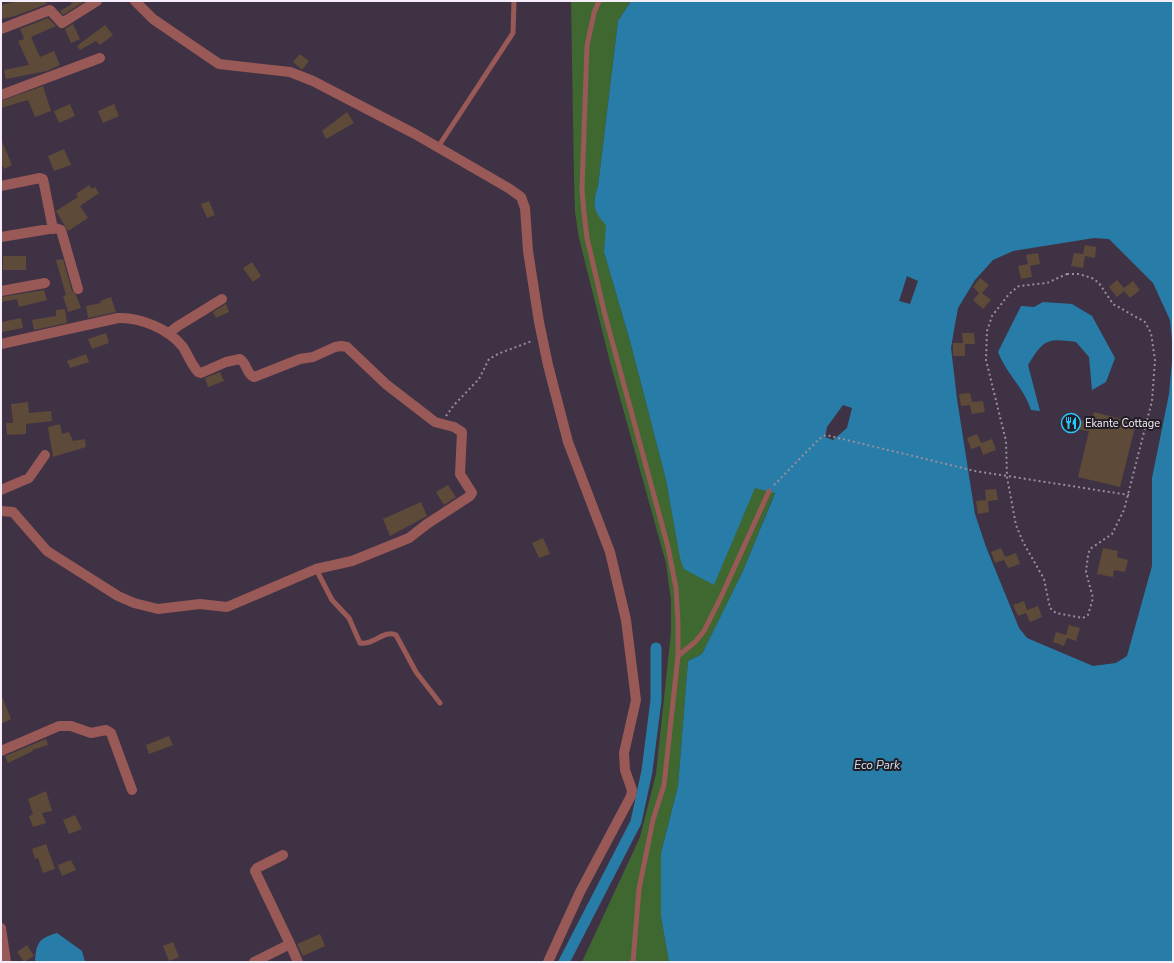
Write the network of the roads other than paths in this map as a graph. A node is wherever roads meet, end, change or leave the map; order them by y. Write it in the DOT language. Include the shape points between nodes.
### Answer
graph roads {
  1 [pos="97,1"];
  2 [pos="135,1"];
  3 [pos="514,1"];
  4 [pos="599,1"];
  5 [pos="1,29"];
  6 [pos="100,58"];
  7 [pos="1,95"];
  8 [pos="437,147"];
  9 [pos="1,186"];
  10 [pos="53,229"];
  11 [pos="1,237"];
  12 [pos="45,284"];
  13 [pos="78,289"];
  14 [pos="1,291"];
  15 [pos="222,299"];
  16 [pos="169,333"];
  17 [pos="1,344"];
  18 [pos="45,455"];
  19 [pos="1,490"];
  20 [pos="769,491"];
  21 [pos="1,512"];
  22 [pos="316,569"];
  23 [pos="678,656"];
  24 [pos="440,703"];
  25 [pos="1,751"];
  26 [pos="132,790"];
  27 [pos="283,855"];
  28 [pos="1,928"];
  29 [pos="290,944"];
  30 [pos="6,962"];
  31 [pos="254,962"];
  32 [pos="300,962"];
  33 [pos="306,962"];
  34 [pos="548,962"];
  35 [pos="633,962"];
  1 -- 5 [label="street" via="63,22 49,10"];
  2 -- 8 [label="street" via="153,19 219,64 290,72 313,81"];
  3 -- 8 [label="lane" via="513,33"];
  4 -- 23 [label="lane" via="587,46 582,189 584,213 605,315 668,547 676,588"];
  6 -- 7 [label="street"];
  8 -- 34 [label="street" via="510,189 521,198 525,208 528,251 542,337 568,442 613,562 626,620 636,700 624,753 631,796 580,892"];
  9 -- 10 [label="street" via="43,179"];
  10 -- 11 [label="street"];
  10 -- 13 [label="street" via="63,232"];
  12 -- 14 [label="street"];
  15 -- 16 [label="street"];
  16 -- 17 [label="street" via="129,317"];
  16 -- 22 [label="street" via="201,373 240,359 249,374 254,377 335,347 347,347 387,385 435,422 462,432 460,474 471,495 409,538 352,561"];
  18 -- 19 [label="street" via="29,478"];
  20 -- 23 [label="lane" via="704,630 695,642"];
  21 -- 22 [label="street" via="13,512 47,551 64,563 118,596 158,609 200,604 227,607"];
  22 -- 24 [label="lane" via="332,600 349,618 360,643 365,644 390,634 396,635 416,672"];
  23 -- 35 [label="lane" via="664,785 653,820 639,889"];
  25 -- 26 [label="street" via="59,726 71,726 91,733 106,730 111,733"];
  27 -- 29 [label="street" via="255,871"];
  28 -- 30 [label="street"];
  29 -- 31 [label="street"];
  29 -- 32 [label="street"];
  32 -- 33 [label="street"];
}
